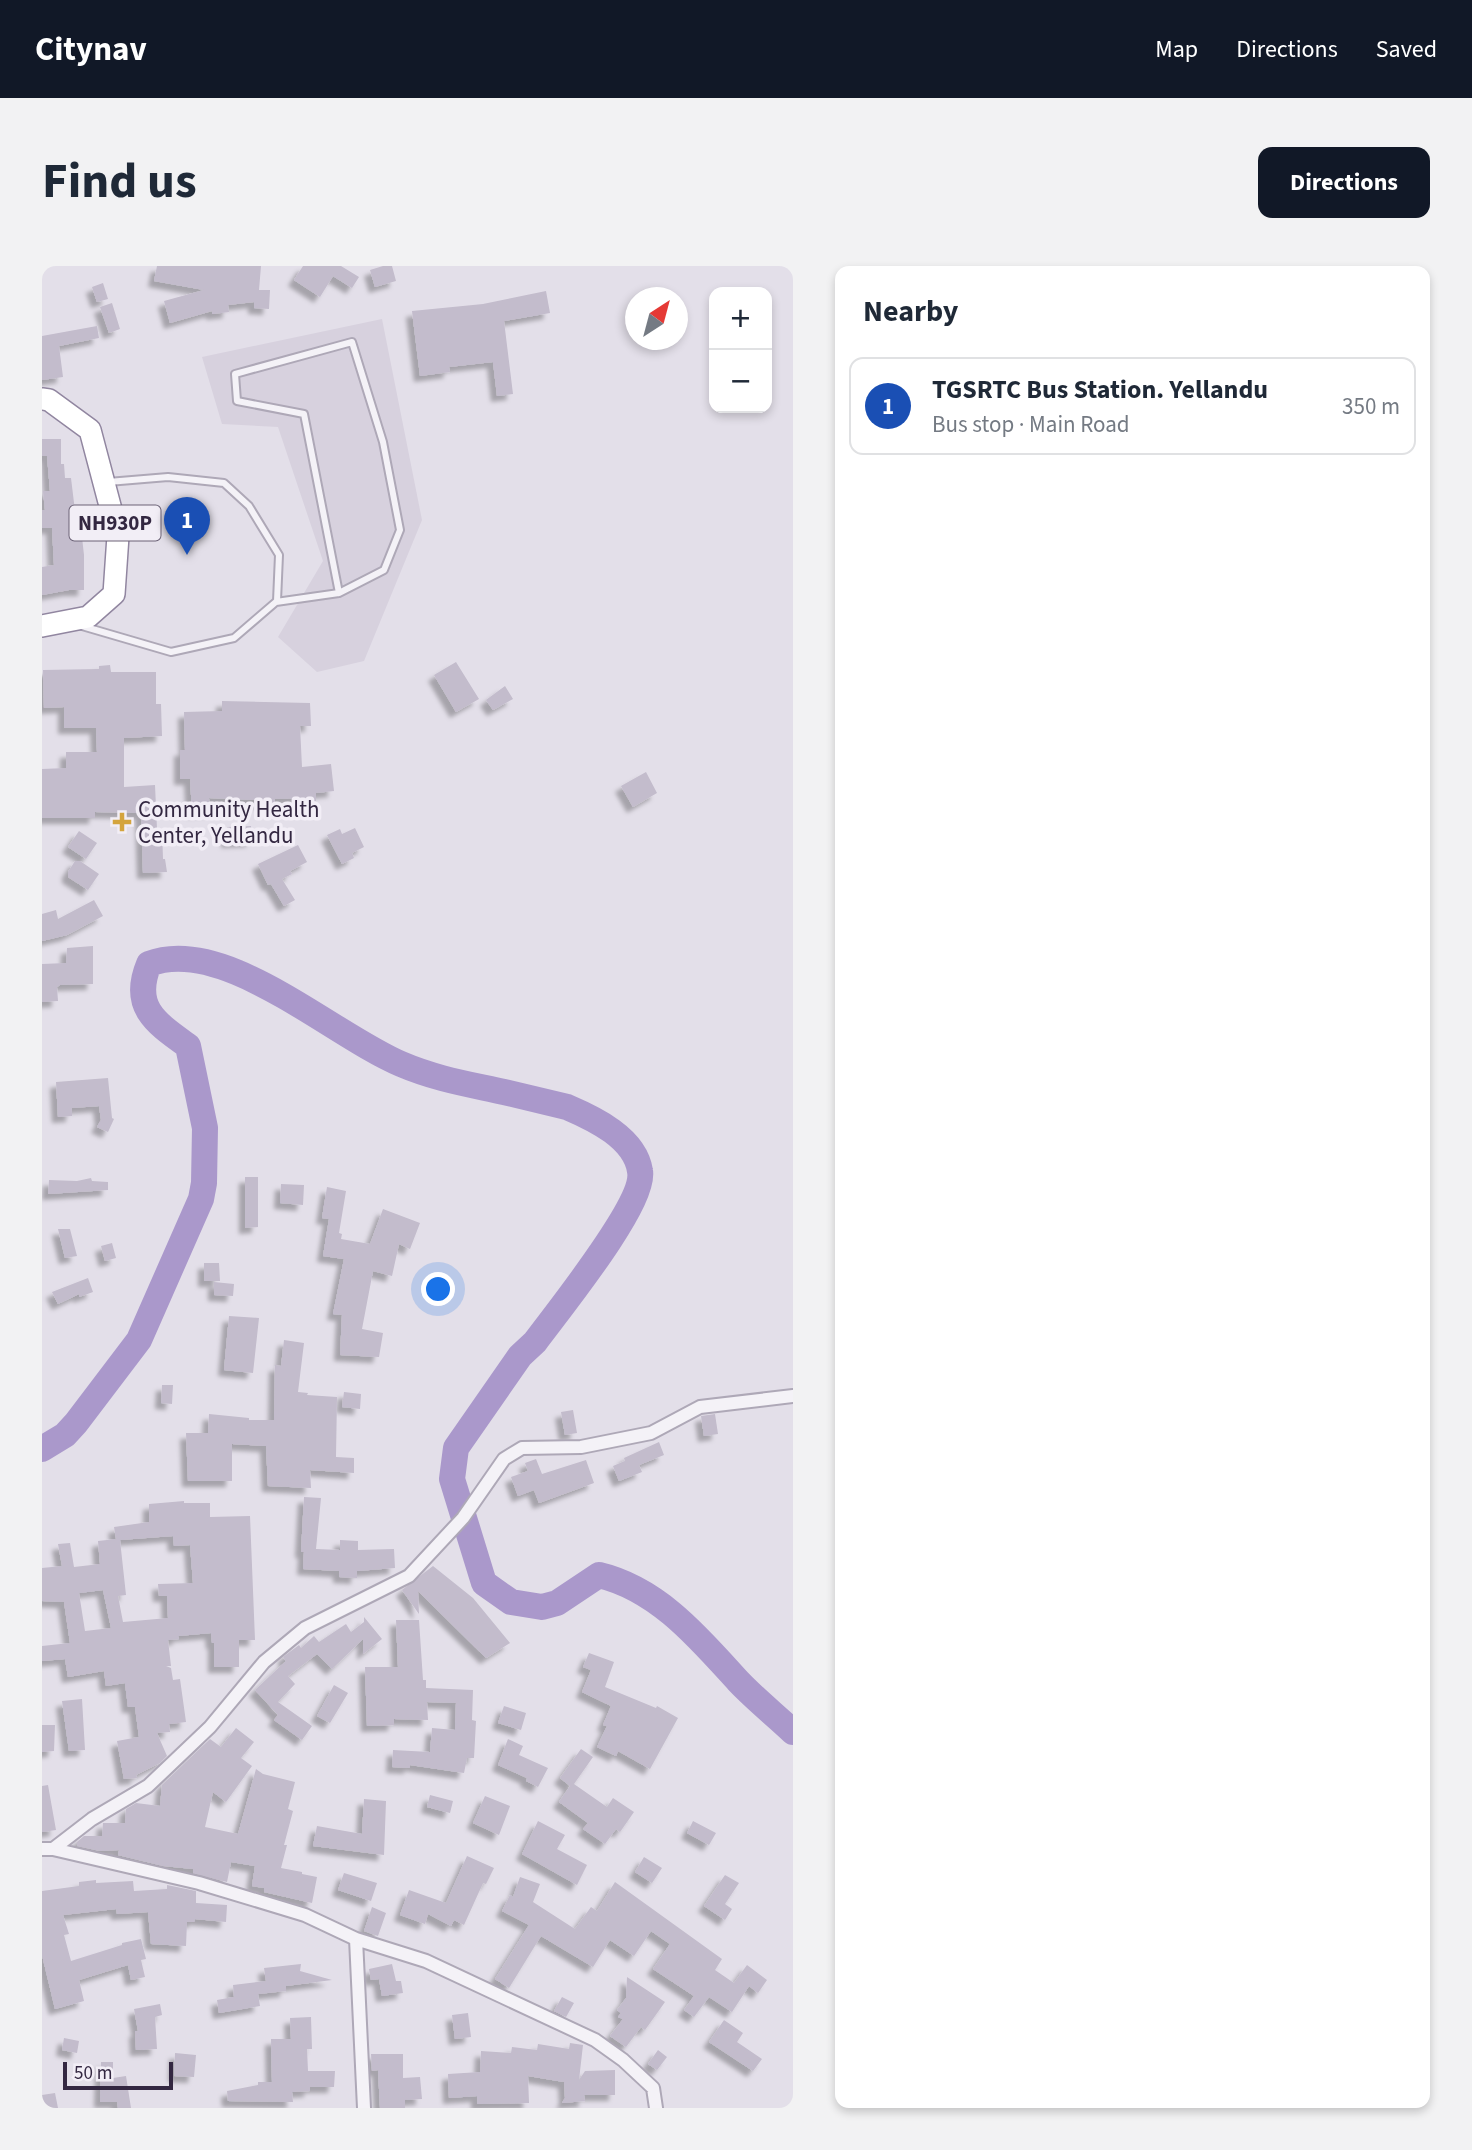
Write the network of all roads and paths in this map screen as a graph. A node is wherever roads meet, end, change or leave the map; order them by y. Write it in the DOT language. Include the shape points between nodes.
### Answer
graph roads {
  1 [pos="42,399"];
  2 [pos="104,482"];
  3 [pos="339,593"];
  4 [pos="276,602"];
  5 [pos="66,621"];
  6 [pos="42,626"];
  7 [pos="793,1396"];
  8 [pos="48,1849"];
  9 [pos="356,1939"];
  10 [pos="365,2108"];
  11 [pos="656,2108"];
  1 -- 2 [label="highway, NH930P" via="90,430"];
  2 -- 4 [label="lane" via="168,477 224,483 249,506 279,555"];
  2 -- 5 [label="highway, NH930P" via="118,536 114,594 89,617"];
  3 -- 3 [label="lane" via="304,414 237,401 235,374 352,342 383,442 400,530 384,570"];
  3 -- 4 [label="lane"];
  4 -- 5 [label="lane" via="234,638 171,652"];
  5 -- 6 [label="highway, NH930P"];
  7 -- 8 [label="street" via="700,1407 651,1433 581,1447 522,1448 504,1459 463,1518 409,1576 305,1628 264,1662 210,1727 148,1786"];
  8 -- 9 [label="street" via="212,1886 305,1915"];
  9 -- 10 [label="street"];
  9 -- 11 [label="street" via="426,1961 595,2039 653,2088"];
}
